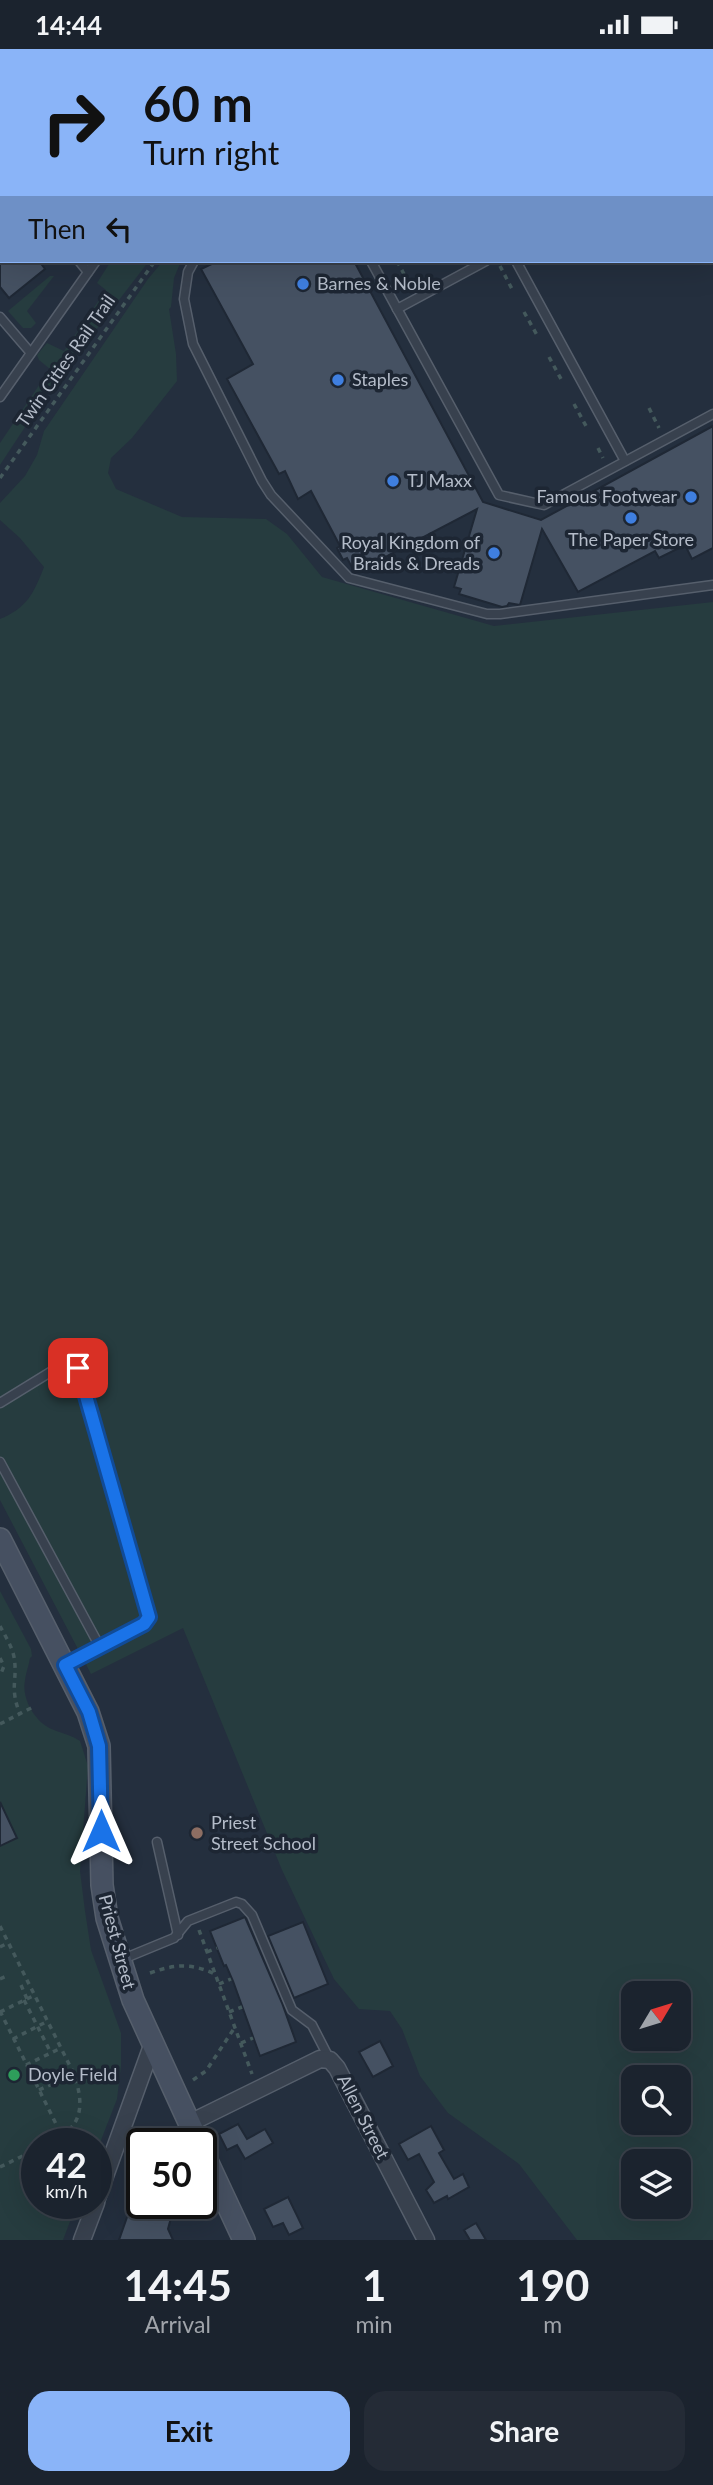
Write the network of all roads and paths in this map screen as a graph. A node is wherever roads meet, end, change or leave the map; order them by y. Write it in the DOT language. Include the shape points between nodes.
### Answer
graph roads {
  1 [pos="81,263"];
  2 [pos="95,263"];
  3 [pos="154,263"];
  4 [pos="193,263"];
  5 [pos="372,263"];
  6 [pos="398,263"];
  7 [pos="482,263"];
  8 [pos="517,263"];
  9 [pos="500,266"];
  10 [pos="88,272"];
  11 [pos="512,289"];
  12 [pos="418,298"];
  13 [pos="397,309"];
  14 [pos="524,312"];
  15 [pos="0,317"];
  16 [pos="537,335"];
  17 [pos="30,352"];
  18 [pos="549,357"];
  19 [pos="561,379"];
  20 [pos="0,397"];
  21 [pos="574,404"];
  22 [pos="649,408"];
  23 [pos="713,414"];
  24 [pos="586,426"];
  25 [pos="660,429"];
  26 [pos="598,447"];
  27 [pos="604,458"];
  28 [pos="625,461"];
  29 [pos="0,478"];
  30 [pos="713,585"];
  31 [pos="0,1403"];
  32 [pos="0,1462"];
  33 [pos="0,1539"];
  34 [pos="0,1626"];
  35 [pos="100,1647"];
  36 [pos="0,1658"];
  37 [pos="65,1665"];
  38 [pos="0,1675"];
  39 [pos="35,1706"];
  40 [pos="20,1714"];
  41 [pos="0,1724"];
  42 [pos="157,1842"];
  43 [pos="195,1918"];
  44 [pos="0,1926"];
  45 [pos="178,1935"];
  46 [pos="8,1943"];
  47 [pos="0,1947"];
  48 [pos="217,1948"];
  49 [pos="207,1952"];
  50 [pos="119,1961"];
  51 [pos="150,1973"];
  52 [pos="215,1974"];
  53 [pos="9,1975"];
  54 [pos="0,1979"];
  55 [pos="231,1979"];
  56 [pos="29,1983"];
  57 [pos="219,1984"];
  58 [pos="35,1995"];
  59 [pos="26,2000"];
  60 [pos="242,2007"];
  61 [pos="0,2012"];
  62 [pos="229,2012"];
  63 [pos="48,2021"];
  64 [pos="38,2027"];
  65 [pos="235,2027"];
  66 [pos="253,2038"];
  67 [pos="13,2039"];
  68 [pos="153,2043"];
  69 [pos="241,2043"];
  70 [pos="61,2048"];
  71 [pos="51,2053"];
  72 [pos="330,2060"];
  73 [pos="26,2065"];
  74 [pos="74,2074"];
  75 [pos="192,2080"];
  76 [pos="39,2090"];
  77 [pos="258,2090"];
  78 [pos="190,2123"];
  79 [pos="58,2128"];
  80 [pos="73,2128"];
  81 [pos="192,2128"];
  82 [pos="21,2157"];
  83 [pos="112,2157"];
  84 [pos="0,2167"];
  85 [pos="217,2182"];
  86 [pos="90,2219"];
  87 [pos="82,2240"];
  88 [pos="244,2240"];
  89 [pos="426,2240"];
  1 -- 10 [label="lane"];
  2 -- 10 [label="lane"];
  3 -- 29 [label="path, Twin Cities Rail Trail"];
  4 -- 30 [label="lane" via="184,299 193,344 205,370 262,481 349,579 487,614"];
  5 -- 13 [label="lane"];
  6 -- 12 [label="path"];
  7 -- 12 [label="lane"];
  8 -- 28 [label="lane"];
  9 -- 11 [label="path"];
  10 -- 17 [label="lane"];
  12 -- 13 [label="lane"];
  13 -- 28 [label="lane" via="499,495 544,505"];
  14 -- 16 [label="path"];
  15 -- 17 [label="lane"];
  17 -- 20 [label="lane"];
  18 -- 19 [label="path"];
  21 -- 24 [label="path"];
  22 -- 25 [label="path"];
  23 -- 28 [label="lane"];
  26 -- 27 [label="path"];
  31 -- 35 [label="lane" via="65,1363 76,1364 149,1617"];
  32 -- 35 [label="lane"];
  33 -- 37 [label="main road, Priest Street"];
  34 -- 40 [label="path" via="13,1652 13,1692"];
  35 -- 37 [label="lane"];
  36 -- 38 [label="path" via="4,1666"];
  37 -- 50 [label="main road, Priest Street" via="89,1712 99,1746 102,1885"];
  39 -- 40 [label="path"];
  40 -- 41 [label="path"];
  42 -- 45 [label="lane"];
  43 -- 45 [label="lane" via="184,1924"];
  43 -- 49 [label="path"];
  43 -- 72 [label="lane" via="236,1902 248,1908 292,2010 312,2025"];
  44 -- 46 [label="path"];
  45 -- 50 [label="lane"];
  46 -- 47 [label="path"];
  46 -- 56 [label="path"];
  48 -- 49 [label="path"];
  49 -- 52 [label="path"];
  50 -- 68 [label="main road, Priest Street"];
  51 -- 52 [label="path" via="182,1965"];
  52 -- 57 [label="path"];
  53 -- 54 [label="path"];
  55 -- 57 [label="path"];
  56 -- 58 [label="path"];
  56 -- 59 [label="path" via="21,1985"];
  57 -- 62 [label="path"];
  58 -- 59 [label="path"];
  58 -- 63 [label="path"];
  59 -- 61 [label="path"];
  59 -- 64 [label="path"];
  60 -- 62 [label="path"];
  61 -- 67 [label="path"];
  62 -- 65 [label="path"];
  63 -- 64 [label="path"];
  63 -- 70 [label="path"];
  64 -- 67 [label="path"];
  64 -- 71 [label="path"];
  65 -- 69 [label="path"];
  65 -- 75 [label="path" via="205,2071"];
  66 -- 69 [label="path"];
  67 -- 73 [label="path"];
  68 -- 78 [label="main road, Priest Street"];
  68 -- 83 [label="street"];
  69 -- 77 [label="path"];
  70 -- 71 [label="path"];
  70 -- 74 [label="path"];
  71 -- 73 [label="path"];
  72 -- 77 [label="street, Allen Street" via="320,2059"];
  72 -- 89 [label="street, Allen Street"];
  73 -- 76 [label="path"];
  74 -- 76 [label="path"];
  74 -- 80 [label="path" via="80,2109"];
  76 -- 79 [label="path"];
  77 -- 78 [label="street, Allen Street"];
  78 -- 81 [label="main road, Priest Street"];
  82 -- 84 [label="path"];
  85 -- 88 [label="main road, Priest Street"];
  86 -- 87 [label="street"];
}
